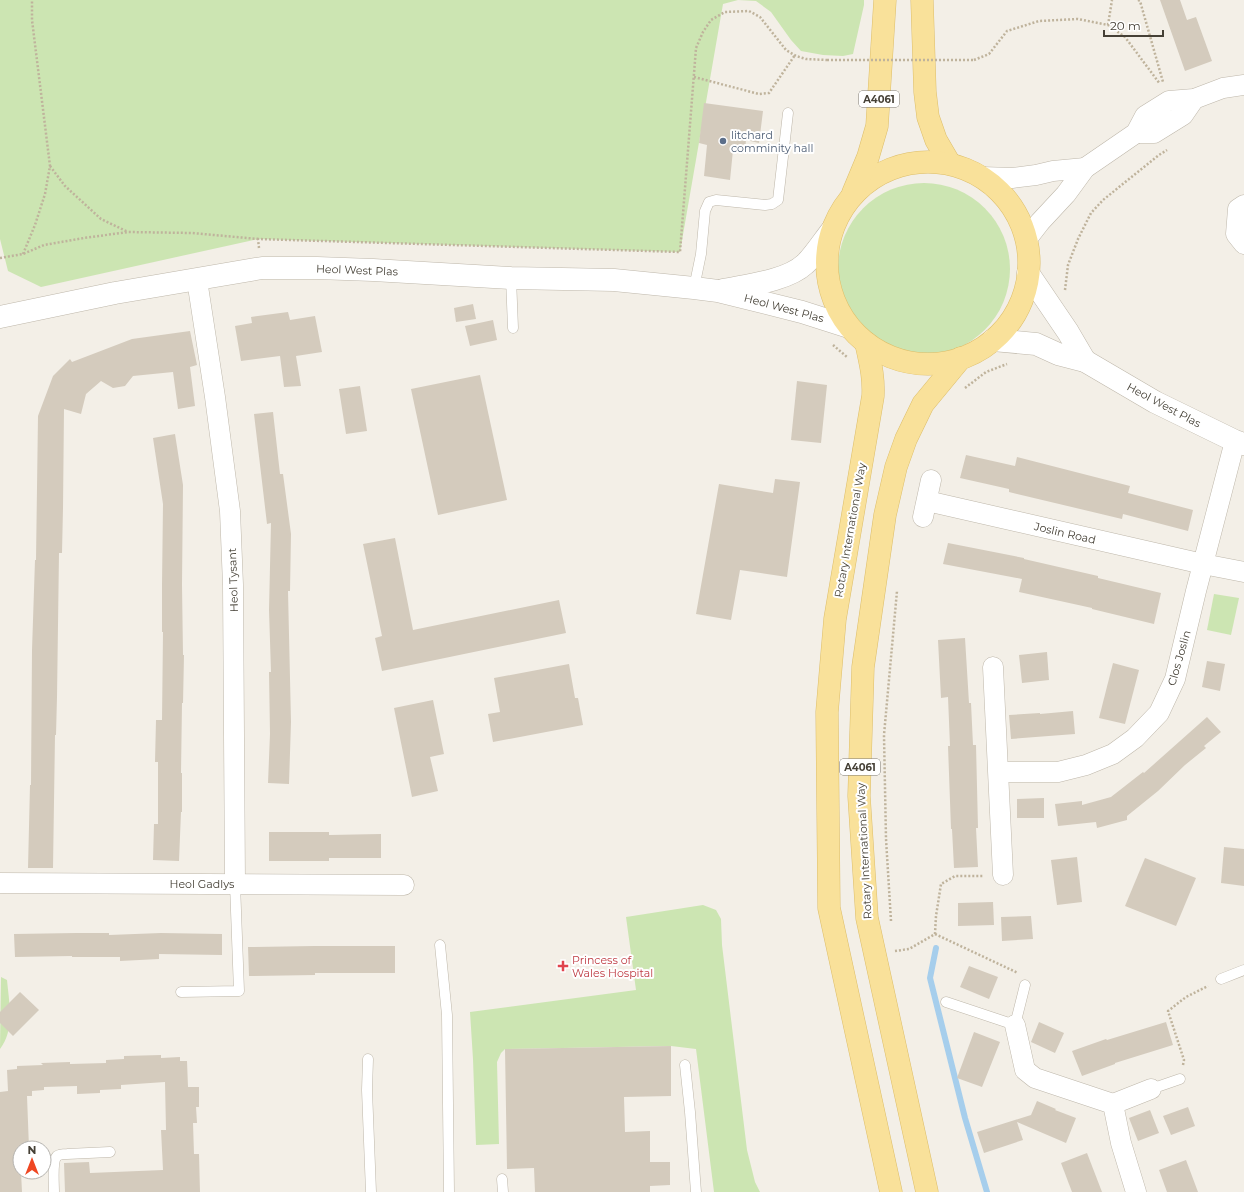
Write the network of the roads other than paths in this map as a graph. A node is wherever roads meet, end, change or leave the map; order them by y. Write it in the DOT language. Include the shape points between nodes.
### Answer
graph roads {
  1 [pos="885,0"];
  2 [pos="922,0"];
  3 [pos="1244,85"];
  4 [pos="788,113"];
  5 [pos="950,164"];
  6 [pos="1085,168"];
  7 [pos="982,177"];
  8 [pos="853,194"];
  9 [pos="1244,205"];
  10 [pos="832,230"];
  11 [pos="1026,240"];
  12 [pos="1244,244"];
  13 [pos="1028,273"];
  14 [pos="511,278"];
  15 [pos="197,280"];
  16 [pos="694,288"];
  17 [pos="718,291"];
  18 [pos="0,317"];
  19 [pos="849,327"];
  20 [pos="513,328"];
  21 [pos="993,340"];
  22 [pos="866,343"];
  23 [pos="961,358"];
  24 [pos="1085,361"];
  25 [pos="1240,442"];
  26 [pos="930,480"];
  27 [pos="1203,564"];
  28 [pos="1244,572"];
  29 [pos="993,667"];
  30 [pos="999,772"];
  31 [pos="1004,875"];
  32 [pos="0,883"];
  33 [pos="235,884"];
  34 [pos="404,885"];
  35 [pos="440,945"];
  36 [pos="1244,970"];
  37 [pos="1220,979"];
  38 [pos="1025,985"];
  39 [pos="181,992"];
  40 [pos="946,1002"];
  41 [pos="1015,1025"];
  42 [pos="368,1059"];
  43 [pos="685,1066"];
  44 [pos="1180,1079"];
  45 [pos="1151,1089"];
  46 [pos="1113,1104"];
  47 [pos="110,1152"];
  48 [pos="502,1179"];
  49 [pos="54,1192"];
  50 [pos="371,1192"];
  51 [pos="449,1192"];
  52 [pos="503,1192"];
  53 [pos="696,1192"];
  54 [pos="891,1192"];
  55 [pos="927,1192"];
  56 [pos="1136,1192"];
  1 -- 8 [label="main road, A4061" via="877,126"];
  2 -- 5 [label="main road" via="928,117 936,140"];
  3 -- 6 [label="street" via="1223,88 1194,99 1183,115 1154,133 1136,133"];
  4 -- 16 [label="lane" via="778,200 764,205 716,200 708,202"];
  5 -- 7 [label="main road"];
  5 -- 8 [label="main road" via="929,161 887,170 869,180"];
  6 -- 7 [label="street" via="1012,178"];
  6 -- 11 [label="street"];
  7 -- 11 [label="main road" via="1010,204 1020,221"];
  8 -- 10 [label="main road" via="840,211"];
  9 -- 12 [label="street" via="1238,209 1236,234"];
  10 -- 17 [label="street, Heol West Plas" via="805,264 794,271 777,279"];
  10 -- 19 [label="main road" via="826,264 832,297"];
  11 -- 13 [label="main road"];
  13 -- 21 [label="main road" via="1022,298 1010,321"];
  13 -- 24 [label="street, Heol West Plas"];
  14 -- 15 [label="street, Heol West Plas" via="373,270 262,268"];
  14 -- 16 [label="street, Heol West Plas" via="614,280"];
  14 -- 20 [label="lane"];
  15 -- 18 [label="street, Heol West Plas" via="115,293"];
  15 -- 33 [label="street, Heol Tysant" via="230,511 234,585"];
  16 -- 17 [label="street, Heol West Plas"];
  17 -- 19 [label="street, Heol West Plas" via="802,312"];
  19 -- 22 [label="main road"];
  21 -- 23 [label="main road" via="978,351"];
  21 -- 24 [label="street, Heol West Plas" via="1036,344 1058,354"];
  22 -- 23 [label="main road" via="887,356 912,363 936,364"];
  22 -- 54 [label="main road, Rotary International Way / A4061" via="874,381 873,396 835,619 827,712 829,908"];
  23 -- 55 [label="main road, Rotary International Way / A4061" via="922,404 896,467 885,515 863,667 859,796 867,918"];
  24 -- 25 [label="street, Heol West Plas" via="1155,402"];
  25 -- 27 [label="street"];
  26 -- 27 [label="street, Joslin Road" via="925,509"];
  27 -- 28 [label="street, Joslin Road"];
  27 -- 30 [label="street, Clos Joslin" via="1175,680 1159,713 1136,738 1112,754 1086,765 1058,772"];
  29 -- 30 [label="street"];
  30 -- 31 [label="street"];
  32 -- 33 [label="street, Heol Gadlys"];
  33 -- 34 [label="street, Heol Gadlys"];
  33 -- 39 [label="lane" via="239,991"];
  35 -- 51 [label="lane" via="447,1015"];
  36 -- 37 [label="lane"];
  38 -- 41 [label="lane"];
  40 -- 41 [label="lane"];
  41 -- 46 [label="street" via="1025,1070 1036,1078"];
  42 -- 50 [label="lane"];
  43 -- 53 [label="lane"];
  44 -- 45 [label="lane"];
  45 -- 46 [label="street"];
  46 -- 56 [label="street" via="1121,1143"];
  47 -- 49 [label="lane" via="57,1156 54,1163"];
  48 -- 52 [label="lane"];
}
